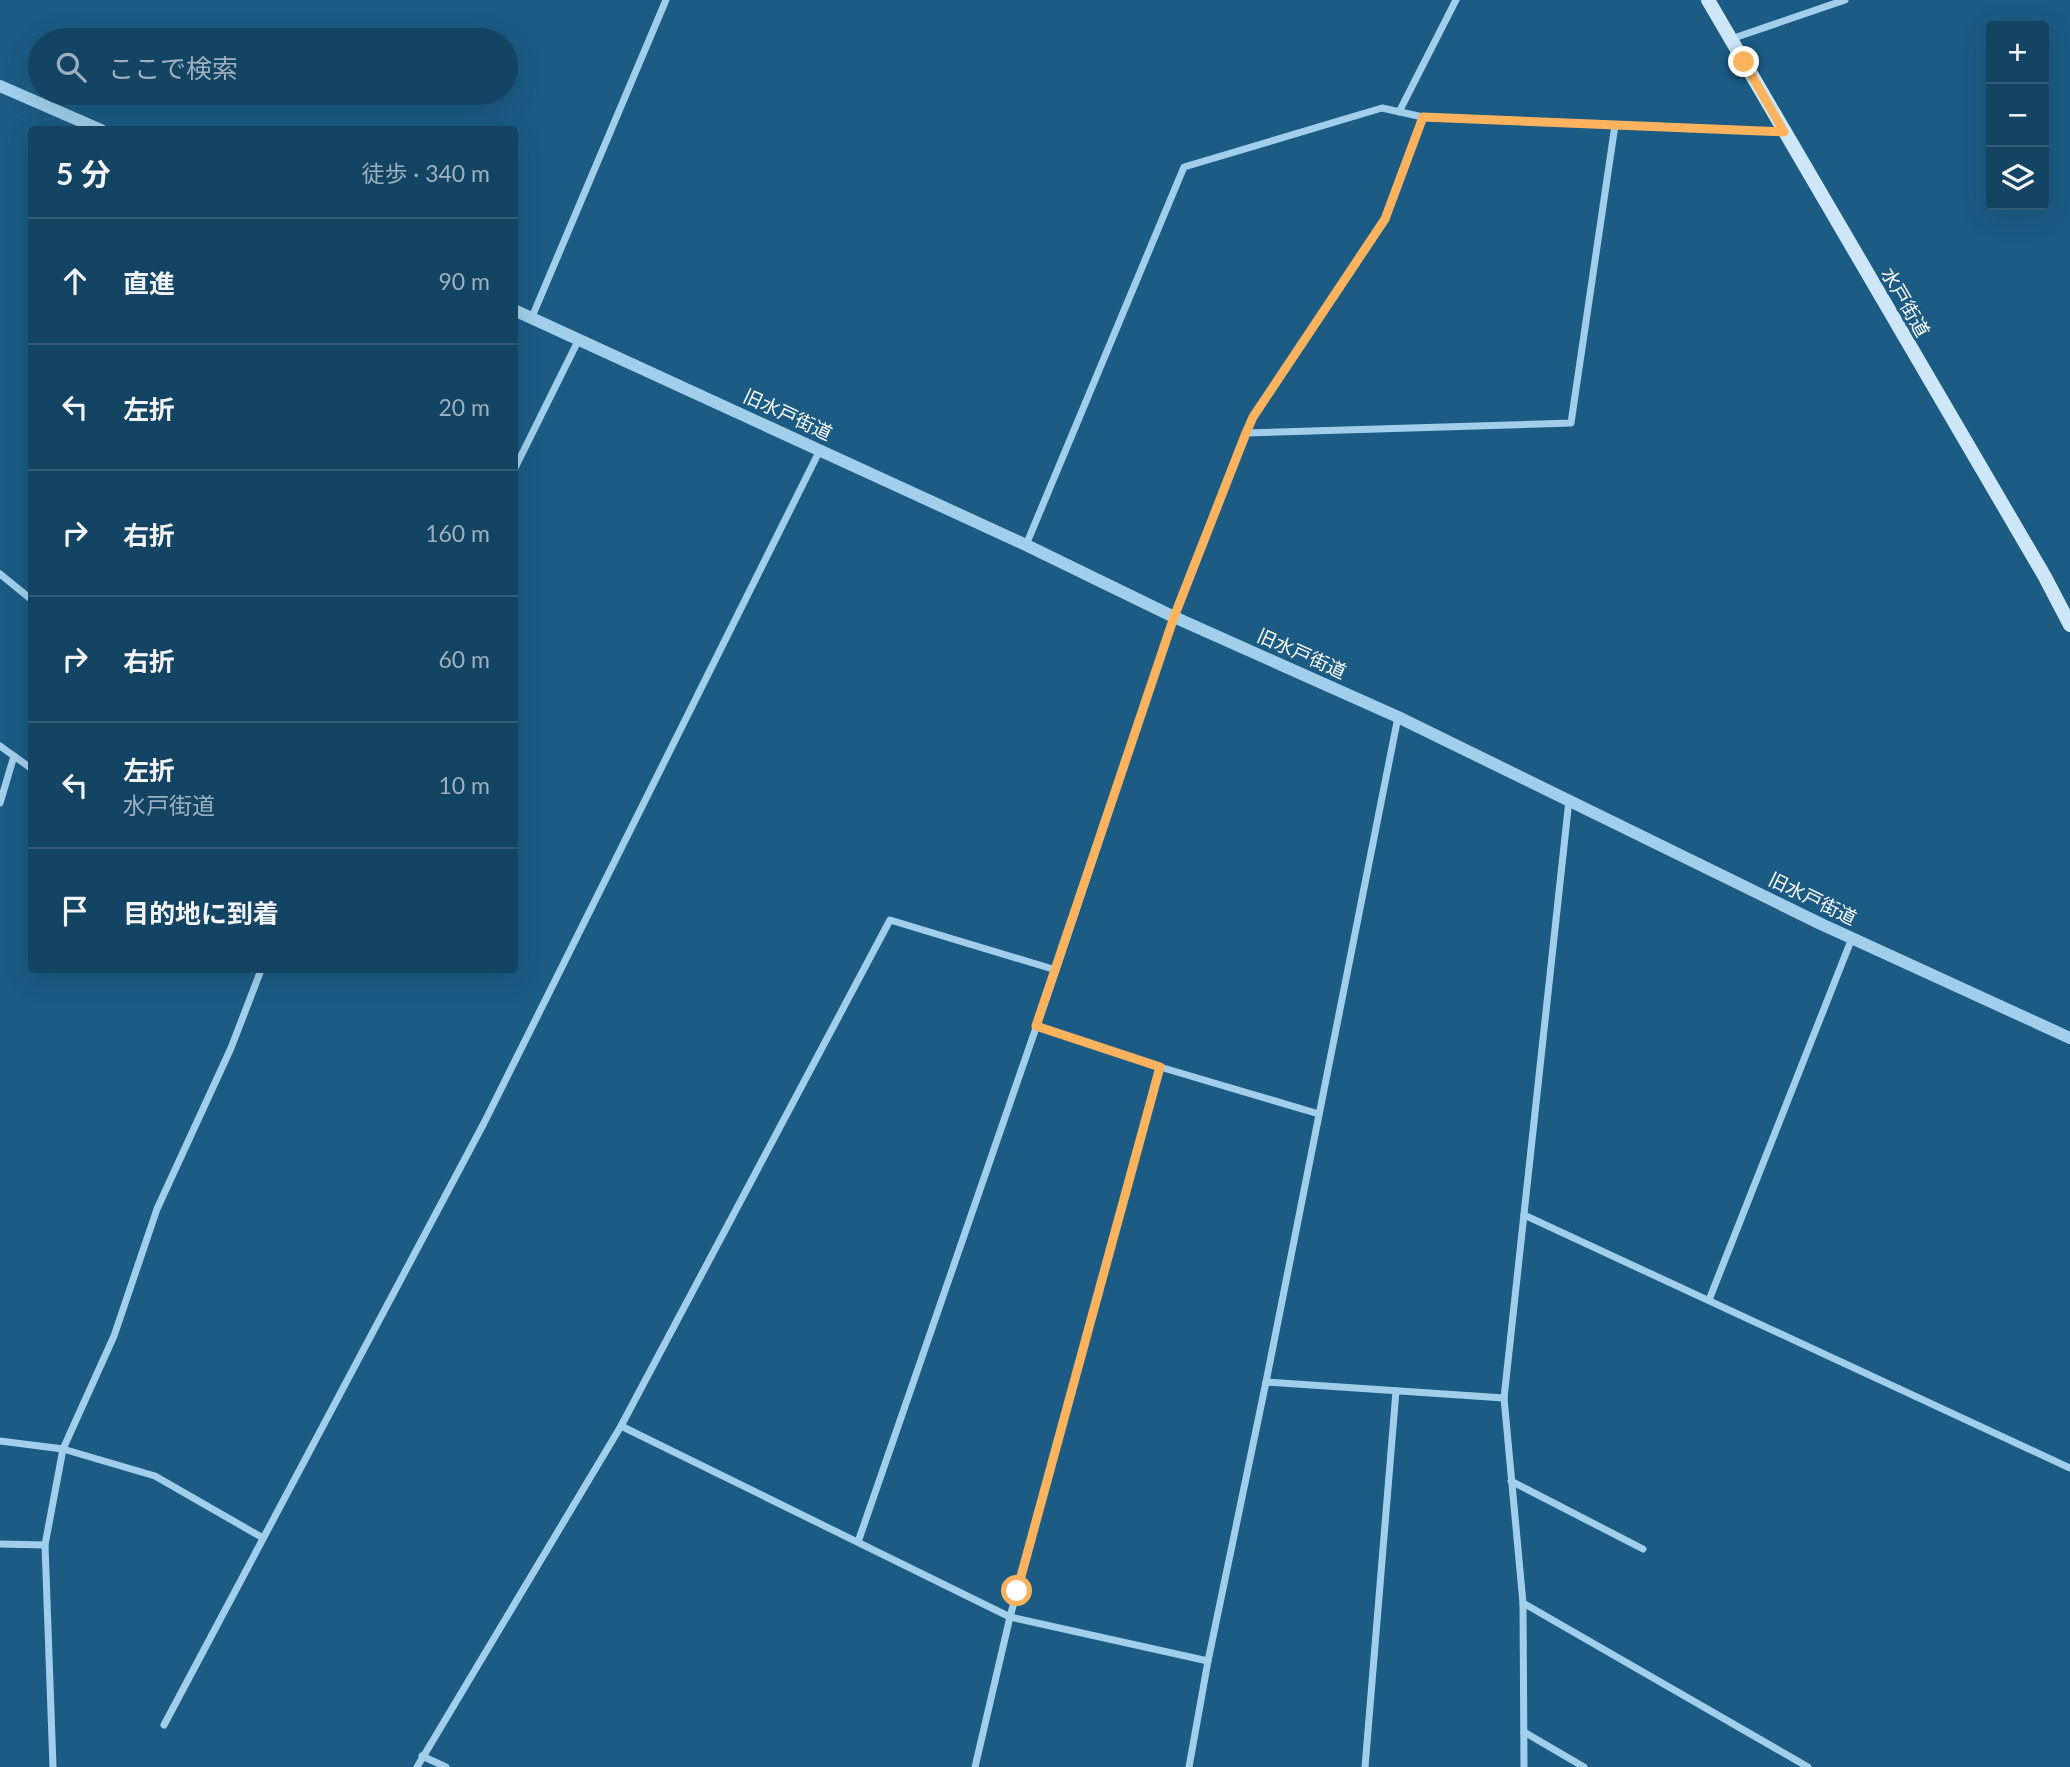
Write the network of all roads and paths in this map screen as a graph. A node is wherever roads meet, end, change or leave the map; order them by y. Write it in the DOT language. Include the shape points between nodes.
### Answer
graph roads {
  1 [pos="666,0"];
  2 [pos="1456,0"];
  3 [pos="1708,0"];
  4 [pos="1845,0"];
  5 [pos="1730,39"];
  6 [pos="0,86"];
  7 [pos="28,98"];
  8 [pos="44,105"];
  9 [pos="1399,112"];
  10 [pos="1423,117"];
  11 [pos="1615,125"];
  12 [pos="92,126"];
  13 [pos="1784,132"];
  14 [pos="518,312"];
  15 [pos="532,317"];
  16 [pos="579,338"];
  17 [pos="1246,433"];
  18 [pos="820,450"];
  19 [pos="518,462"];
  20 [pos="1026,545"];
  21 [pos="0,574"];
  22 [pos="28,597"];
  23 [pos="1174,617"];
  24 [pos="2070,625"];
  25 [pos="1398,717"];
  26 [pos="0,746"];
  27 [pos="13,756"];
  28 [pos="28,766"];
  29 [pos="1569,800"];
  30 [pos="0,803"];
  31 [pos="1852,938"];
  32 [pos="1056,970"];
  33 [pos="260,973"];
  34 [pos="1036,1026"];
  35 [pos="2070,1038"];
  36 [pos="1160,1067"];
  37 [pos="1320,1114"];
  38 [pos="1524,1215"];
  39 [pos="1709,1300"];
  40 [pos="1266,1382"];
  41 [pos="1396,1391"];
  42 [pos="1504,1398"];
  43 [pos="621,1426"];
  44 [pos="0,1441"];
  45 [pos="63,1449"];
  46 [pos="2070,1468"];
  47 [pos="1511,1481"];
  48 [pos="263,1538"];
  49 [pos="858,1542"];
  50 [pos="0,1544"];
  51 [pos="46,1545"];
  52 [pos="1643,1549"];
  53 [pos="1523,1603"];
  54 [pos="1010,1618"];
  55 [pos="1208,1661"];
  56 [pos="164,1725"];
  57 [pos="1524,1732"];
  58 [pos="422,1756"];
  59 [pos="53,1767"];
  60 [pos="417,1767"];
  61 [pos="446,1767"];
  62 [pos="975,1767"];
  63 [pos="1189,1767"];
  64 [pos="1365,1767"];
  65 [pos="1524,1767"];
  66 [pos="1584,1767"];
  67 [pos="1808,1767"];
  1 -- 15 [label="street"];
  2 -- 9 [label="street"];
  3 -- 5 [label="main road, 水戸街道"];
  4 -- 5 [label="street"];
  5 -- 13 [label="main road, 水戸街道"];
  6 -- 7 [label="street"];
  8 -- 12 [label="street"];
  9 -- 10 [label="street"];
  9 -- 20 [label="street" via="1382,108 1184,167"];
  10 -- 11 [label="street"];
  10 -- 17 [label="street" via="1385,219"];
  11 -- 13 [label="street"];
  11 -- 17 [label="street" via="1571,423"];
  13 -- 24 [label="main road, 水戸街道"];
  14 -- 15 [label="street, 旧水戸街道"];
  15 -- 16 [label="street, 旧水戸街道"];
  16 -- 18 [label="street, 旧水戸街道"];
  16 -- 19 [label="street"];
  17 -- 23 [label="street"];
  18 -- 20 [label="street, 旧水戸街道"];
  18 -- 48 [label="street" via="484,1123"];
  20 -- 23 [label="street, 旧水戸街道"];
  21 -- 22 [label="street"];
  23 -- 25 [label="street, 旧水戸街道"];
  23 -- 32 [label="street"];
  25 -- 29 [label="street, 旧水戸街道"];
  25 -- 37 [label="street"];
  26 -- 27 [label="street"];
  27 -- 28 [label="street"];
  27 -- 30 [label="street"];
  29 -- 31 [label="street, 旧水戸街道"];
  29 -- 38 [label="street"];
  31 -- 35 [label="street, 旧水戸街道"];
  31 -- 39 [label="street"];
  32 -- 34 [label="street"];
  32 -- 43 [label="street" via="890,919"];
  33 -- 45 [label="street" via="158,1209 114,1336"];
  34 -- 36 [label="street"];
  34 -- 49 [label="street"];
  36 -- 37 [label="street"];
  36 -- 54 [label="street"];
  37 -- 40 [label="street"];
  38 -- 39 [label="street"];
  38 -- 42 [label="street"];
  39 -- 46 [label="street"];
  40 -- 41 [label="street"];
  40 -- 55 [label="street"];
  41 -- 42 [label="street"];
  41 -- 64 [label="street"];
  42 -- 47 [label="street"];
  43 -- 49 [label="street"];
  43 -- 58 [label="street"];
  44 -- 45 [label="street"];
  45 -- 48 [label="street" via="155,1476"];
  45 -- 51 [label="street"];
  47 -- 52 [label="street"];
  47 -- 53 [label="street"];
  48 -- 56 [label="street"];
  49 -- 54 [label="street"];
  50 -- 51 [label="street"];
  51 -- 59 [label="street"];
  53 -- 57 [label="street"];
  53 -- 67 [label="street"];
  54 -- 55 [label="street"];
  54 -- 62 [label="street"];
  55 -- 63 [label="street"];
  57 -- 65 [label="street"];
  57 -- 66 [label="street"];
  58 -- 60 [label="street"];
  58 -- 61 [label="street"];
}
